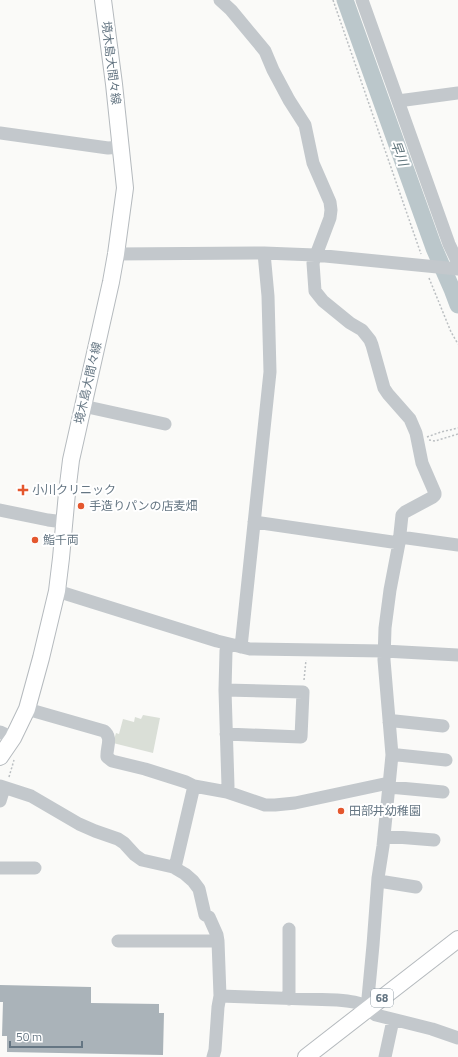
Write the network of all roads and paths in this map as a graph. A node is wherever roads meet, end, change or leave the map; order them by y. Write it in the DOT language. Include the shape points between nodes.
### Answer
graph roads {
  1 [pos="103,0"];
  2 [pos="220,0"];
  3 [pos="333,0"];
  4 [pos="362,0"];
  5 [pos="458,93"];
  6 [pos="398,101"];
  7 [pos="0,133"];
  8 [pos="121,147"];
  9 [pos="264,253"];
  10 [pos="116,254"];
  11 [pos="316,255"];
  12 [pos="426,266"];
  13 [pos="457,267"];
  14 [pos="458,344"];
  15 [pos="83,406"];
  16 [pos="165,424"];
  17 [pos="458,428"];
  18 [pos="458,434"];
  19 [pos="0,510"];
  20 [pos="64,522"];
  21 [pos="254,522"];
  22 [pos="399,540"];
  23 [pos="458,545"];
  24 [pos="57,591"];
  25 [pos="235,646"];
  26 [pos="306,650"];
  27 [pos="384,651"];
  28 [pos="458,655"];
  29 [pos="225,690"];
  30 [pos="303,692"];
  31 [pos="27,709"];
  32 [pos="389,722"];
  33 [pos="443,726"];
  34 [pos="226,734"];
  35 [pos="6,735"];
  36 [pos="392,755"];
  37 [pos="7,759"];
  38 [pos="446,760"];
  39 [pos="4,785"];
  40 [pos="389,785"];
  41 [pos="194,786"];
  42 [pos="227,792"];
  43 [pos="443,792"];
  44 [pos="0,801"];
  45 [pos="384,836"];
  46 [pos="434,840"];
  47 [pos="173,867"];
  48 [pos="0,868"];
  49 [pos="36,868"];
  50 [pos="378,882"];
  51 [pos="416,887"];
  52 [pos="289,929"];
  53 [pos="458,939"];
  54 [pos="118,941"];
  55 [pos="218,941"];
  56 [pos="289,999"];
  57 [pos="219,1001"];
  58 [pos="370,1008"];
  59 [pos="393,1020"];
  60 [pos="458,1038"];
  61 [pos="213,1057"];
  62 [pos="306,1057"];
  63 [pos="385,1057"];
  1 -- 8 [label="main road, 境木島大間々線"];
  2 -- 11 [label="street" via="265,51 289,100 305,125 313,163 332,210"];
  3 -- 12 [label="path"];
  4 -- 6 [label="street"];
  5 -- 6 [label="street"];
  6 -- 13 [label="street"];
  7 -- 8 [label="street" via="108,148"];
  8 -- 10 [label="main road, 境木島大間々線" via="125,188"];
  9 -- 10 [label="street"];
  9 -- 11 [label="street"];
  9 -- 21 [label="street" via="270,372"];
  10 -- 15 [label="main road, 境木島大間々線"];
  11 -- 12 [label="street"];
  11 -- 22 [label="street" via="313,263 315,291 323,301 362,330 370,340 384,388 410,419 416,433 422,463 435,493 433,497 404,513"];
  12 -- 13 [label="street"];
  12 -- 14 [label="path"];
  15 -- 16 [label="street"];
  15 -- 20 [label="main road, 境木島大間々線" via="71,460"];
  17 -- 18 [label="path" via="425,438 435,441"];
  19 -- 20 [label="street"];
  20 -- 24 [label="main road, 境木島大間々線"];
  21 -- 22 [label="street"];
  21 -- 25 [label="street"];
  22 -- 23 [label="street"];
  22 -- 27 [label="street" via="390,590"];
  24 -- 25 [label="street"];
  24 -- 31 [label="main road, 境木島大間々線"];
  25 -- 26 [label="street" via="250,649"];
  25 -- 29 [label="street" via="226,651"];
  26 -- 27 [label="street"];
  26 -- 30 [label="path"];
  27 -- 28 [label="street"];
  27 -- 32 [label="street"];
  29 -- 30 [label="street"];
  29 -- 34 [label="street"];
  30 -- 34 [label="street" via="301,737"];
  31 -- 35 [label="main road, 境木島大間々線"];
  31 -- 41 [label="street" via="104,731 109,736 109,760"];
  32 -- 33 [label="street"];
  32 -- 36 [label="street"];
  34 -- 42 [label="street"];
  35 -- 37 [label="main road, 境木島大間々線"];
  36 -- 38 [label="street"];
  36 -- 40 [label="street"];
  37 -- 39 [label="path"];
  39 -- 44 [label="street"];
  39 -- 47 [label="street" via="30,796 79,824 124,842 142,860"];
  40 -- 42 [label="street" via="275,805 265,805"];
  40 -- 43 [label="street"];
  40 -- 45 [label="street"];
  41 -- 42 [label="street"];
  41 -- 47 [label="street"];
  45 -- 46 [label="street"];
  45 -- 50 [label="street"];
  47 -- 55 [label="street" via="193,881 199,889 206,914"];
  48 -- 49 [label="street"];
  50 -- 51 [label="street"];
  50 -- 58 [label="street" via="368,998"];
  52 -- 56 [label="street"];
  53 -- 58 [label="main road, 68"];
  54 -- 55 [label="street"];
  55 -- 57 [label="street"];
  56 -- 57 [label="street"];
  56 -- 58 [label="street" via="352,1001"];
  57 -- 61 [label="street"];
  58 -- 59 [label="street" via="376,1015"];
  58 -- 62 [label="main road, 68"];
  59 -- 60 [label="street"];
  59 -- 63 [label="street"];
}
